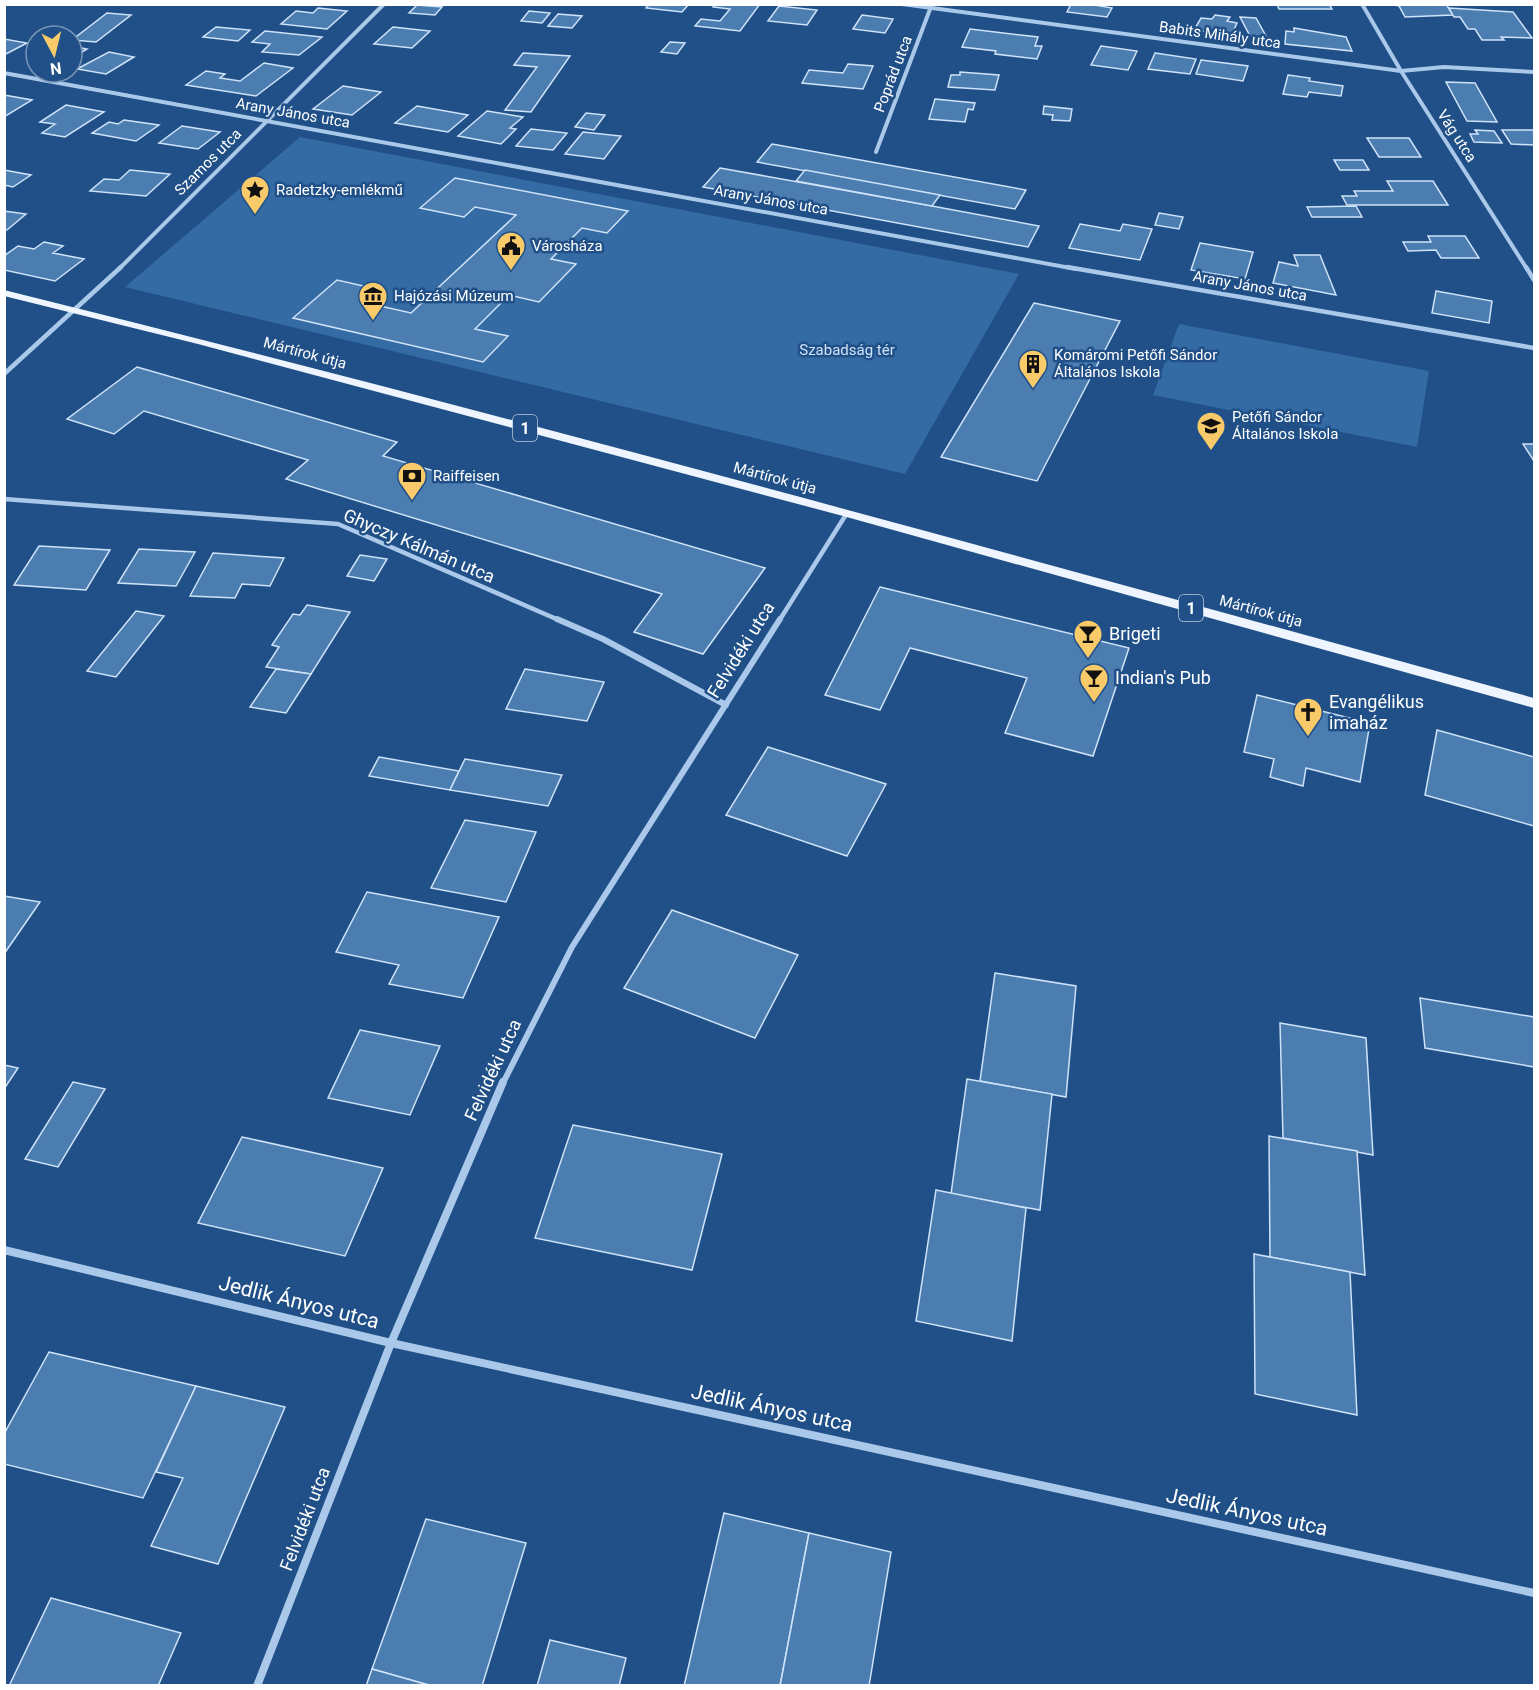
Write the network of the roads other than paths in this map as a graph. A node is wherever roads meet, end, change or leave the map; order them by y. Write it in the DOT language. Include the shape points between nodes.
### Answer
graph roads {
  1 [pos="384,4"];
  2 [pos="902,4"];
  3 [pos="1362,4"];
  4 [pos="932,6"];
  5 [pos="1401,71"];
  6 [pos="1534,72"];
  7 [pos="4,74"];
  8 [pos="267,120"];
  9 [pos="876,152"];
  10 [pos="1534,280"];
  11 [pos="4,293"];
  12 [pos="75,310"];
  13 [pos="1534,348"];
  14 [pos="4,374"];
  15 [pos="4,499"];
  16 [pos="847,513"];
  17 [pos="1534,703"];
  18 [pos="726,705"];
  19 [pos="4,1250"];
  20 [pos="392,1343"];
  21 [pos="1534,1593"];
  22 [pos="257,1686"];
  1 -- 8 [label="street, Szamos utca"];
  2 -- 4 [label="street, Babits Mihály utca"];
  3 -- 5 [label="street, Vág utca"];
  4 -- 5 [label="street, Babits Mihály utca"];
  4 -- 9 [label="street, Poprád utca"];
  5 -- 6 [label="street, Babits Mihály utca" via="1444,67"];
  5 -- 10 [label="street, Vág utca"];
  7 -- 8 [label="street, Arany János utca"];
  8 -- 12 [label="street, Szamos utca"];
  8 -- 13 [label="street, Arany János utca" via="1032,261"];
  11 -- 12 [label="main road, Mártírok útja / 1"];
  12 -- 14 [label="street, Szamos utca"];
  12 -- 16 [label="main road, Mártírok útja / 1"];
  15 -- 18 [label="street, Ghyczy Kálmán utca" via="338,524 603,639"];
  16 -- 17 [label="main road, Mártírok útja / 1"];
  16 -- 18 [label="street, Felvidéki utca"];
  18 -- 20 [label="street, Felvidéki utca" via="572,947 505,1078"];
  19 -- 20 [label="street, Jedlik Ányos utca"];
  20 -- 21 [label="street, Jedlik Ányos utca"];
  20 -- 22 [label="street, Felvidéki utca"];
}
